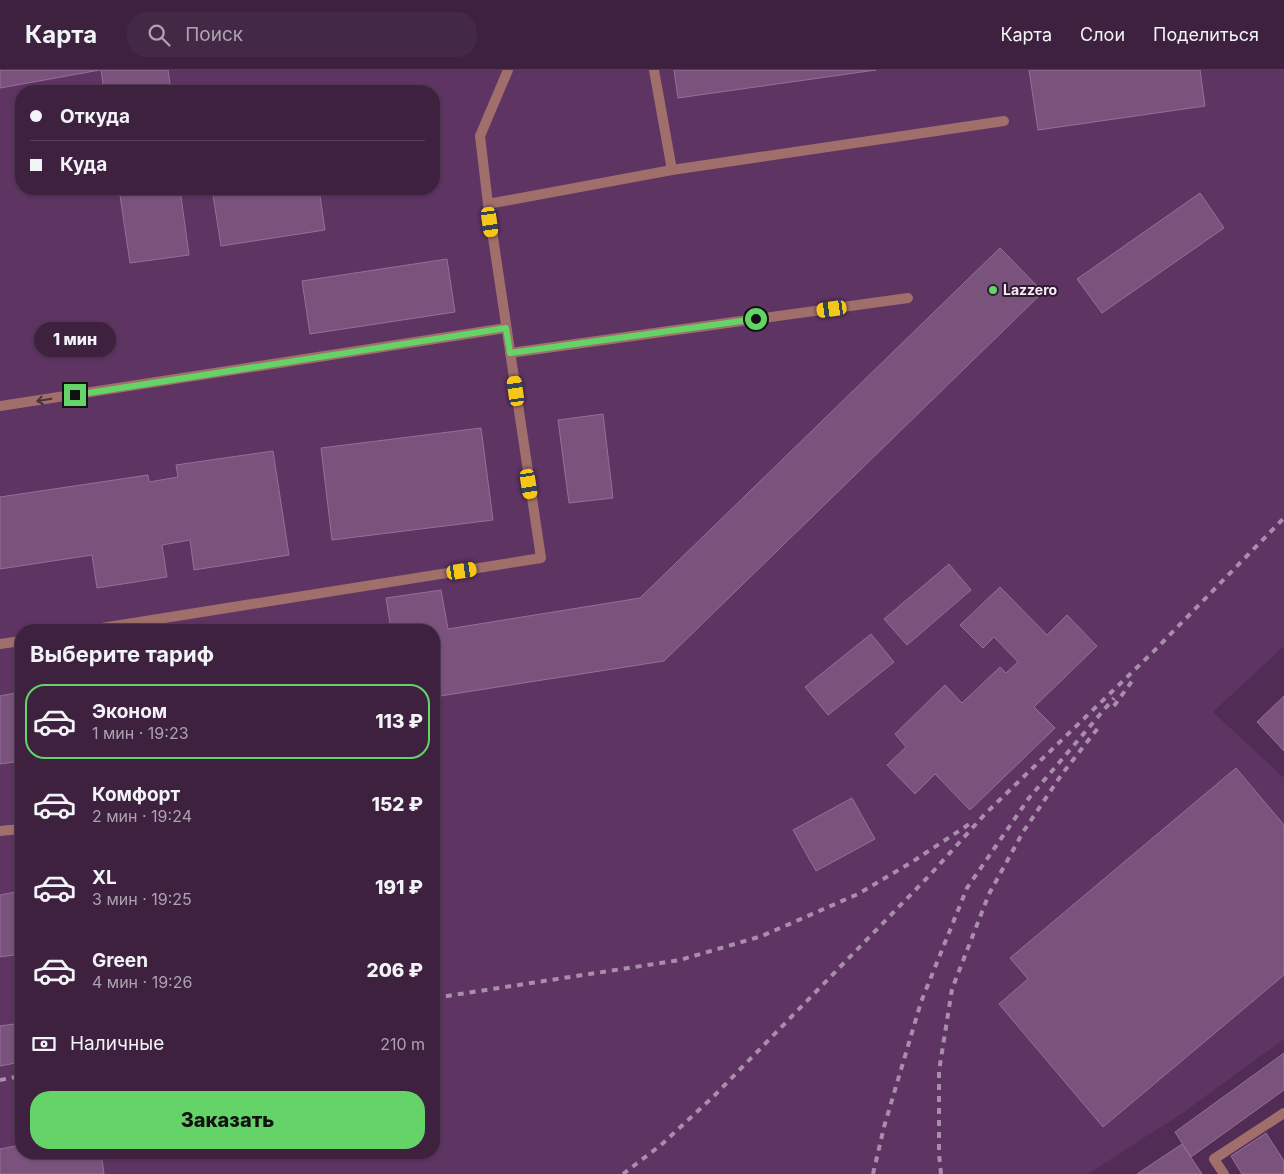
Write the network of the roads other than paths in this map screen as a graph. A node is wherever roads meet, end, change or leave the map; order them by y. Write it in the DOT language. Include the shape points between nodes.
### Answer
graph roads {
  1 [pos="508,70"];
  2 [pos="654,70"];
  3 [pos="1004,121"];
  4 [pos="672,170"];
  5 [pos="488,204"];
  6 [pos="908,298"];
  7 [pos="506,328"];
  8 [pos="510,353"];
  9 [pos="0,406"];
  10 [pos="127,624"];
  11 [pos="15,642"];
  12 [pos="0,644"];
  13 [pos="15,829"];
  14 [pos="0,831"];
  15 [pos="1284,1113"];
  16 [pos="1224,1174"];
  1 -- 5 [label="lane" via="480,136"];
  2 -- 4 [label="lane"];
  3 -- 4 [label="lane"];
  4 -- 5 [label="lane"];
  5 -- 7 [label="lane"];
  6 -- 8 [label="lane"];
  7 -- 8 [label="lane"];
  7 -- 9 [label="lane, one-way"];
  8 -- 10 [label="lane" via="540,558"];
  11 -- 12 [label="lane"];
  13 -- 14 [label="lane"];
  15 -- 16 [label="lane" via="1214,1159"];
}
